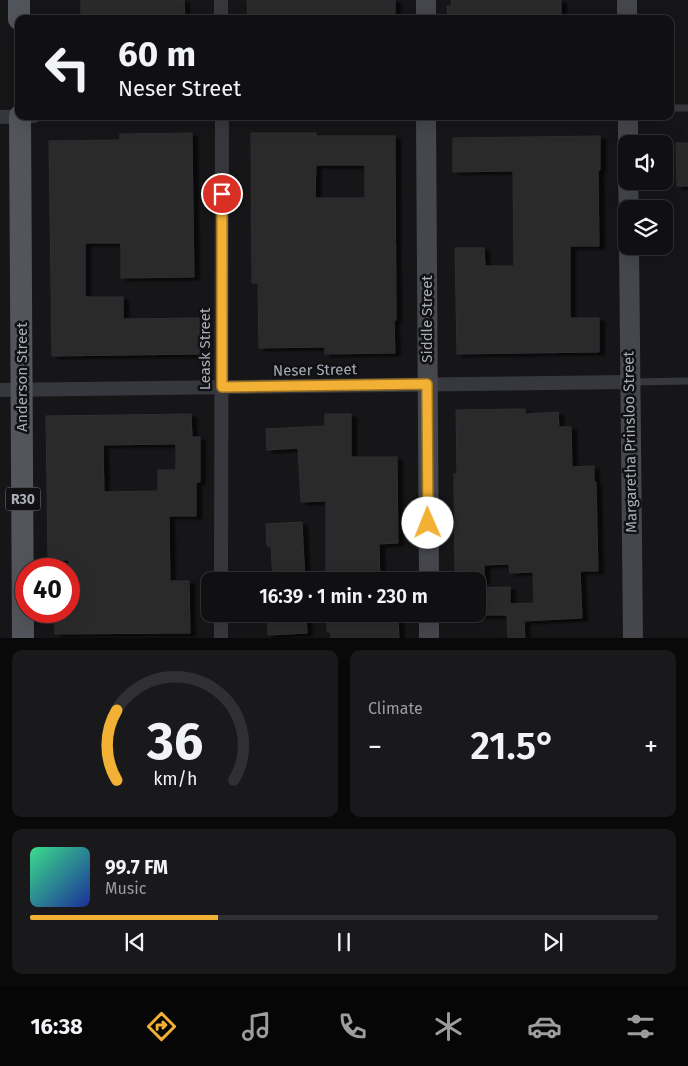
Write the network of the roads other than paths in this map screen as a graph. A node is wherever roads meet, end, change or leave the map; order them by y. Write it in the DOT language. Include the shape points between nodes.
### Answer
graph roads {
  1 [pos="19,0"];
  2 [pos="221,0"];
  3 [pos="426,0"];
  4 [pos="627,0"];
  5 [pos="19,15"];
  6 [pos="221,15"];
  7 [pos="426,15"];
  8 [pos="627,15"];
  9 [pos="674,108"];
  10 [pos="688,108"];
  11 [pos="15,116"];
  12 [pos="0,117"];
  13 [pos="20,120"];
  14 [pos="222,120"];
  15 [pos="426,120"];
  16 [pos="628,120"];
  17 [pos="628,135"];
  18 [pos="629,255"];
  19 [pos="688,381"];
  20 [pos="630,382"];
  21 [pos="427,384"];
  22 [pos="222,387"];
  23 [pos="11,390"];
  24 [pos="221,572"];
  25 [pos="429,572"];
  26 [pos="221,622"];
  27 [pos="429,622"];
  28 [pos="22,638"];
  29 [pos="221,638"];
  30 [pos="429,638"];
  31 [pos="633,638"];
  1 -- 5 [label="main road"];
  2 -- 6 [label="street"];
  3 -- 7 [label="street"];
  4 -- 8 [label="street"];
  9 -- 10 [label="lane"];
  11 -- 12 [label="street"];
  13 -- 23 [label="main road, Anderson Street / R30"];
  14 -- 22 [label="street, Leask Street"];
  15 -- 21 [label="street, Siddle Street"];
  16 -- 17 [label="street"];
  18 -- 20 [label="street, Margaretha Prinsloo Street"];
  19 -- 20 [label="lane"];
  20 -- 21 [label="street, Neser Street"];
  20 -- 31 [label="street, Margaretha Prinsloo Street"];
  21 -- 22 [label="street, Neser Street"];
  21 -- 25 [label="street, Siddle Street"];
  22 -- 23 [label="street, Neser Street"];
  22 -- 24 [label="street, Leask Street"];
  23 -- 28 [label="main road, Anderson Street / R30" via="24,609"];
  26 -- 29 [label="street"];
  27 -- 30 [label="street"];
}
